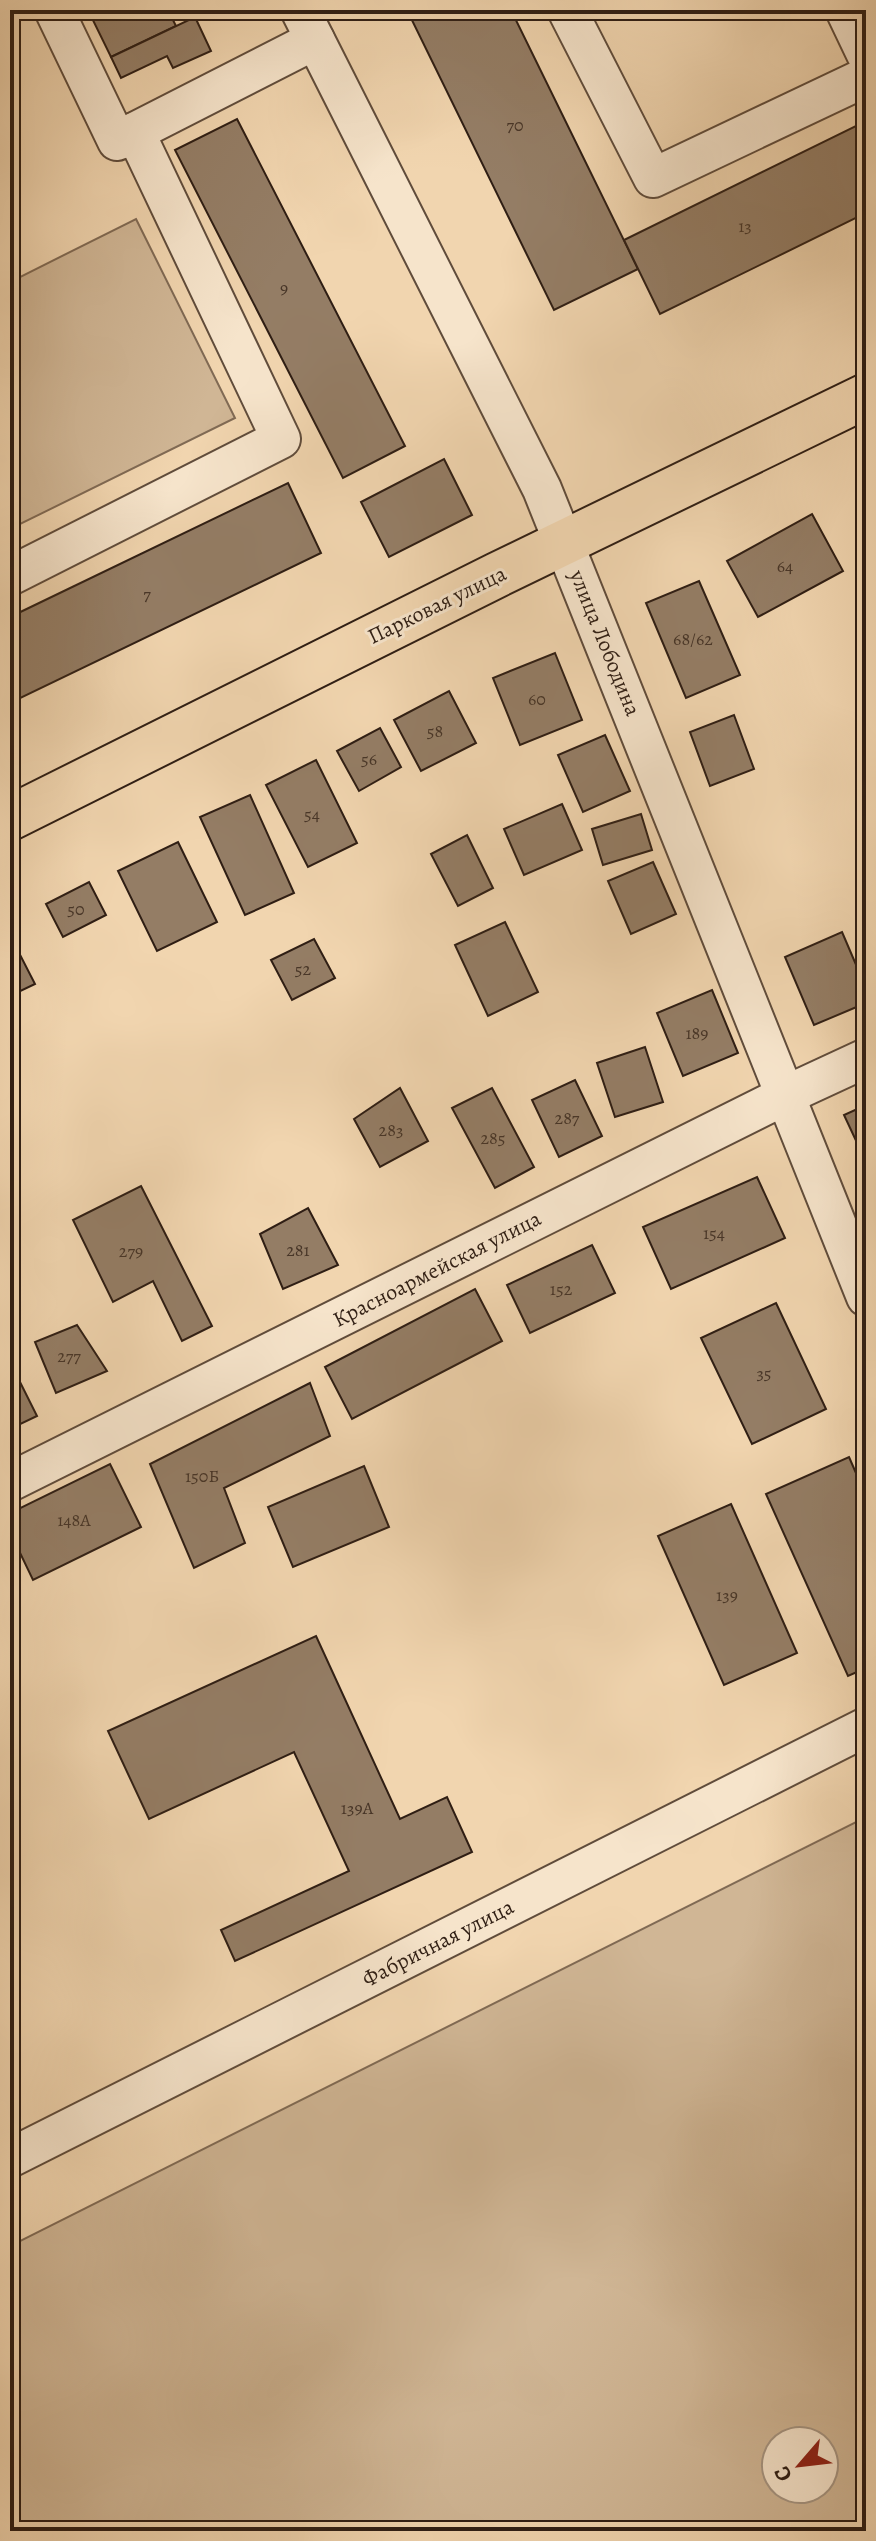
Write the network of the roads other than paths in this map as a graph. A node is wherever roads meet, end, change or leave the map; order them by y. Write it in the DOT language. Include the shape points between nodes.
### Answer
graph roads {
  1 [pos="54,10"];
  2 [pos="567,10"];
  3 [pos="845,10"];
  4 [pos="308,25"];
  5 [pos="866,54"];
  6 [pos="866,77"];
  7 [pos="135,132"];
  8 [pos="866,396"];
  9 [pos="565,543"];
  10 [pos="10,576"];
  11 [pos="10,818"];
  12 [pos="866,1058"];
  13 [pos="784,1096"];
  14 [pos="866,1297"];
  15 [pos="10,1482"];
  16 [pos="866,1727"];
  17 [pos="10,2158"];
  1 -- 7 [label="street" via="117,141"];
  2 -- 6 [label="street" via="653,178"];
  3 -- 5 [label="street"];
  4 -- 7 [label="street"];
  4 -- 9 [label="street, улица Лободина"];
  7 -- 10 [label="street" via="281,439"];
  8 -- 9 [label="main road, Парковая улица"];
  9 -- 11 [label="main road, Парковая улица"];
  9 -- 13 [label="street, улица Лободина"];
  12 -- 13 [label="street, Красноармейская улица"];
  13 -- 14 [label="street, улица Лободина"];
  13 -- 15 [label="street, Красноармейская улица"];
  16 -- 17 [label="street, Фабричная улица"];
}
